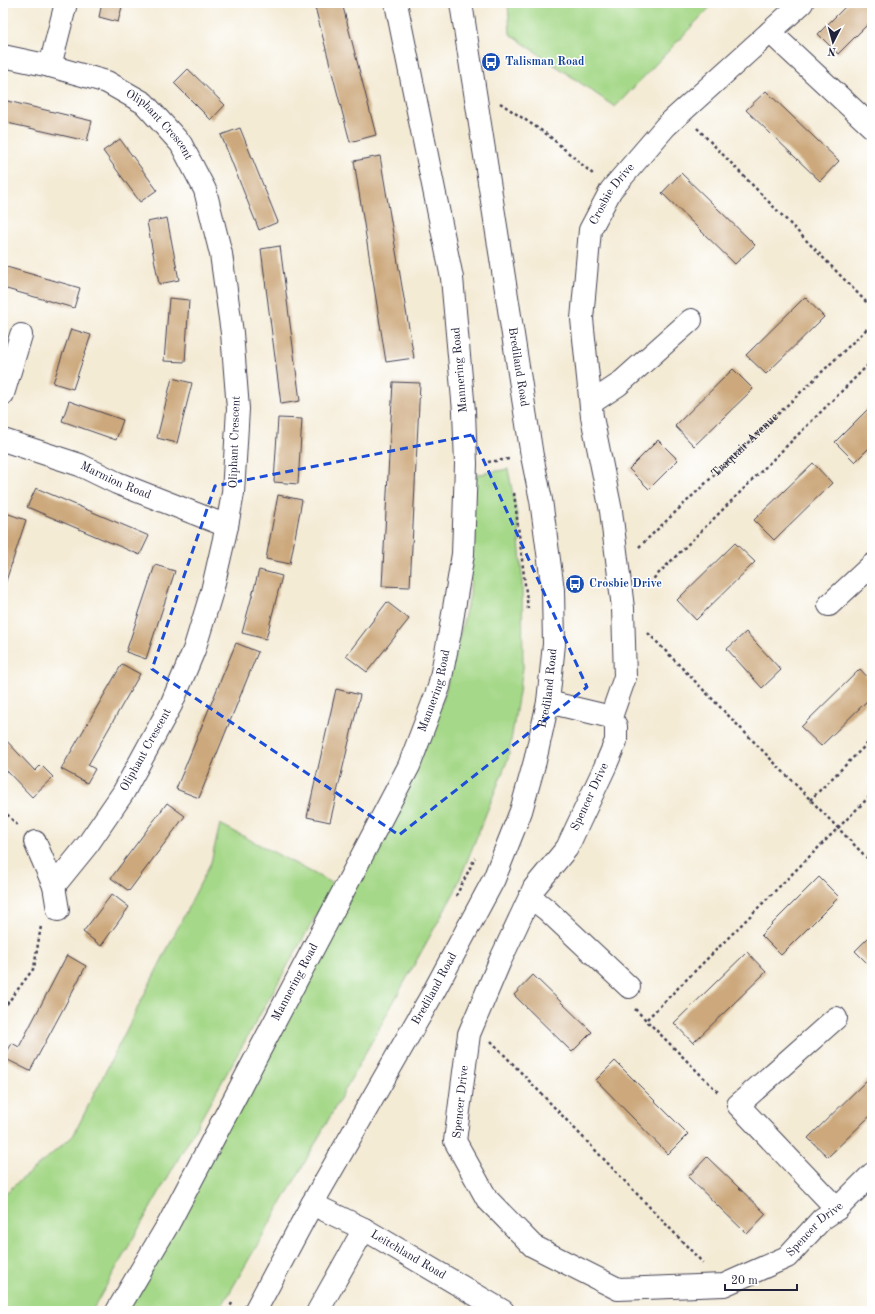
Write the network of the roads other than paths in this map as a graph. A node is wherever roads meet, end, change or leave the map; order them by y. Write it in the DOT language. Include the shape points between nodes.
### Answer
graph roads {
  1 [pos="66,3"];
  2 [pos="396,3"];
  3 [pos="461,3"];
  4 [pos="802,3"];
  5 [pos="770,32"];
  6 [pos="3,56"];
  7 [pos="50,66"];
  8 [pos="872,127"];
  9 [pos="691,320"];
  10 [pos="21,335"];
  11 [pos="3,394"];
  12 [pos="591,403"];
  13 [pos="3,440"];
  14 [pos="227,526"];
  15 [pos="872,565"];
  16 [pos="829,605"];
  17 [pos="548,702"];
  18 [pos="611,717"];
  19 [pos="35,842"];
  20 [pos="54,886"];
  21 [pos="530,897"];
  22 [pos="58,910"];
  23 [pos="628,987"];
  24 [pos="836,1018"];
  25 [pos="872,1174"];
  26 [pos="312,1204"];
  27 [pos="837,1209"];
  28 [pos="364,1229"];
  29 [pos="117,1311"];
  30 [pos="255,1311"];
  31 [pos="318,1311"];
  32 [pos="503,1311"];
  1 -- 7 [label="street"];
  2 -- 29 [label="street, Mannering Road" via="452,278 464,411 466,464 462,554 439,687 409,766 169,1223"];
  3 -- 17 [label="street, Brediland Road" via="541,500 553,590 554,644"];
  4 -- 5 [label="street, Crosbie Drive"];
  5 -- 8 [label="street"];
  5 -- 12 [label="street, Crosbie Drive" via="666,126 611,190 590,230 582,319"];
  6 -- 7 [label="street, Oliphant Crescent"];
  7 -- 14 [label="street, Oliphant Crescent" via="107,82 144,103 181,144 206,190 221,254 232,333 238,409 233,493"];
  9 -- 12 [label="street" via="618,385"];
  10 -- 11 [label="street"];
  12 -- 18 [label="street, Crosbie Drive" via="611,511 623,608 625,677"];
  13 -- 14 [label="street, Marmion Road" via="80,465 117,483"];
  14 -- 20 [label="street, Oliphant Crescent" via="212,591 194,650 171,705 123,792 88,844"];
  15 -- 16 [label="street"];
  17 -- 18 [label="street"];
  17 -- 26 [label="street, Brediland Road" via="521,811 494,879"];
  18 -- 21 [label="street, Spencer Drive" via="616,726 616,741 605,767 567,848 534,888"];
  19 -- 20 [label="street"];
  20 -- 22 [label="street"];
  21 -- 23 [label="street"];
  21 -- 27 [label="street, Spencer Drive" via="469,1034 455,1141 487,1199 533,1246 618,1289 724,1285 787,1257 822,1219"];
  24 -- 27 [label="street" via="738,1106"];
  25 -- 27 [label="street, Spencer Drive"];
  26 -- 28 [label="street, Leitchland Road"];
  26 -- 30 [label="street, Brediland Road"];
  28 -- 31 [label="street"];
  28 -- 32 [label="street, Leitchland Road"];
}
